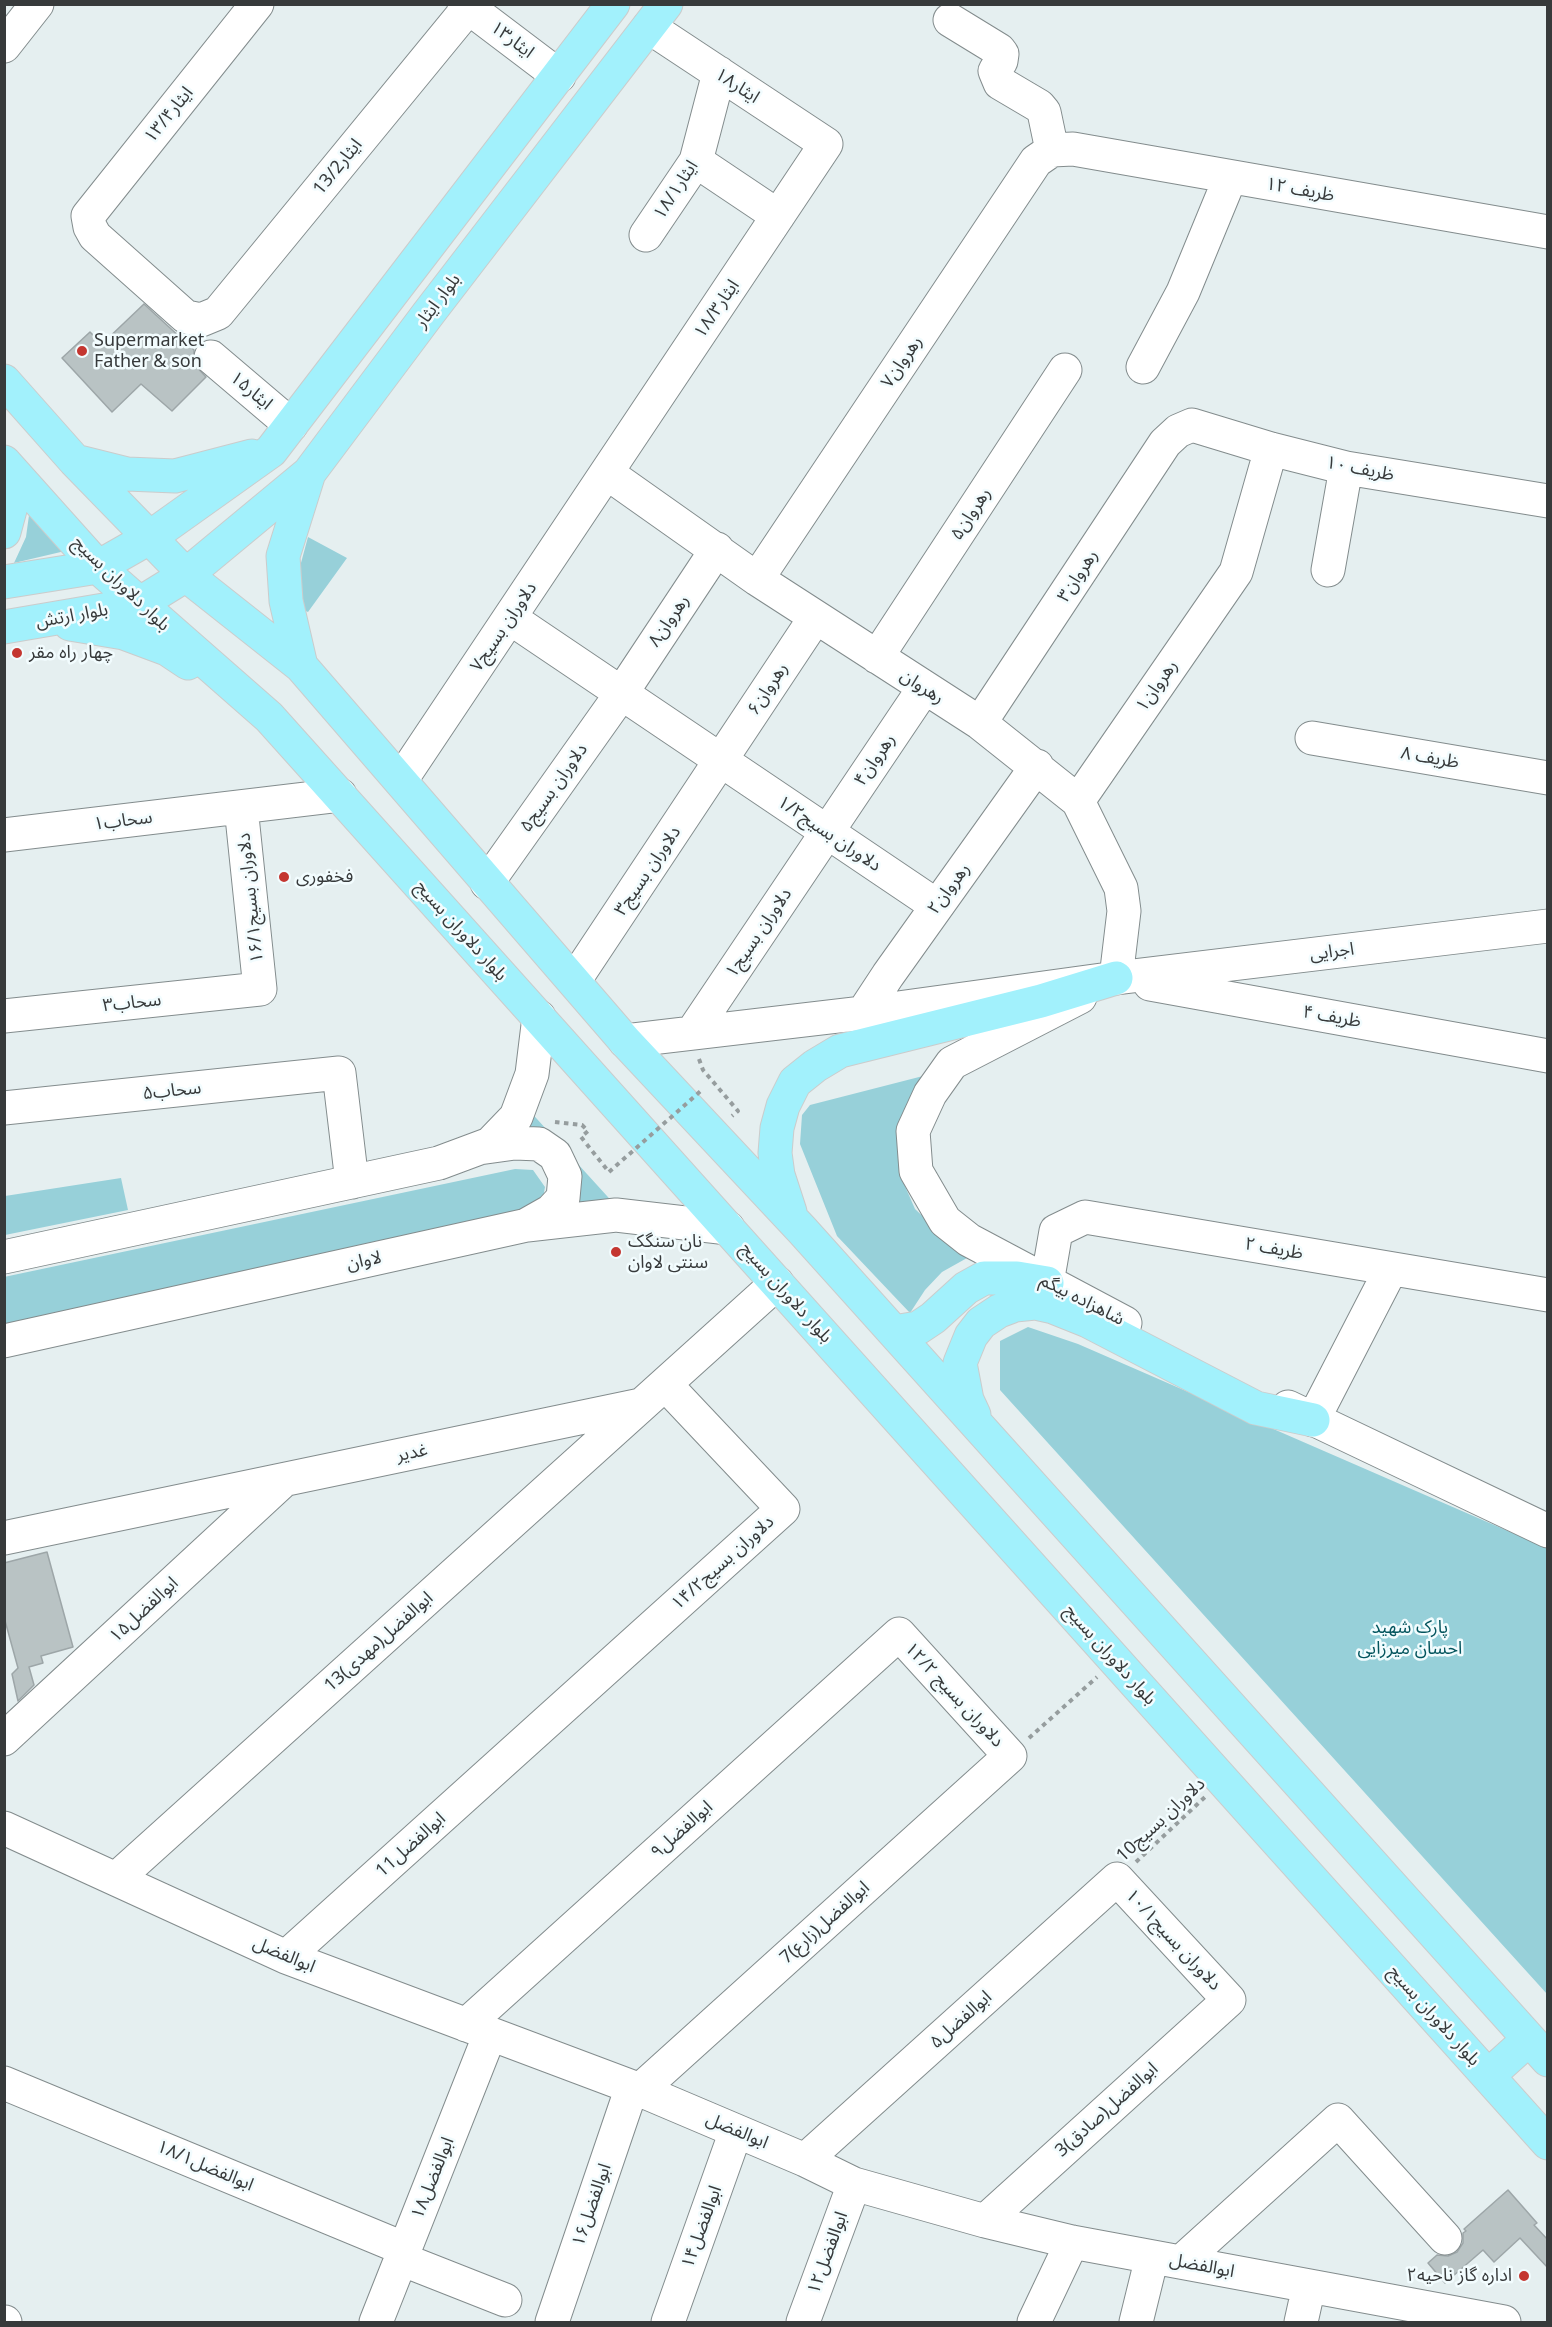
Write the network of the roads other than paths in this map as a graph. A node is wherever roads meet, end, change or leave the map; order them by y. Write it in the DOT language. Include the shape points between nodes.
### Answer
graph roads {
  1 [pos="37,4"];
  2 [pos="257,4"];
  3 [pos="614,4"];
  4 [pos="466,6"];
  5 [pos="657,16"];
  6 [pos="950,20"];
  7 [pos="4,46"];
  8 [pos="719,74"];
  9 [pos="558,76"];
  10 [pos="826,144"];
  11 [pos="1052,150"];
  12 [pos="696,161"];
  13 [pos="1230,178"];
  14 [pos="778,216"];
  15 [pos="1548,232"];
  16 [pos="646,236"];
  17 [pos="395,289"];
  18 [pos="428,314"];
  19 [pos="201,320"];
  20 [pos="211,357"];
  21 [pos="1143,367"];
  22 [pos="1065,370"];
  23 [pos="4,381"];
  24 [pos="291,425"];
  25 [pos="1178,431"];
  26 [pos="1272,450"];
  27 [pos="271,451"];
  28 [pos="75,461"];
  29 [pos="4,462"];
  30 [pos="1346,468"];
  31 [pos="309,473"];
  32 [pos="607,473"];
  33 [pos="4,488"];
  34 [pos="1548,501"];
  35 [pos="4,532"];
  36 [pos="149,538"];
  37 [pos="717,549"];
  38 [pos="98,567"];
  39 [pos="1328,570"];
  40 [pos="186,575"];
  41 [pos="757,579"];
  42 [pos="4,582"];
  43 [pos="139,604"];
  44 [pos="510,618"];
  45 [pos="815,618"];
  46 [pos="50,621"];
  47 [pos="4,627"];
  48 [pos="877,657"];
  49 [pos="301,666"];
  50 [pos="924,688"];
  51 [pos="621,694"];
  52 [pos="269,717"];
  53 [pos="980,723"];
  54 [pos="1312,738"];
  55 [pos="721,761"];
  56 [pos="1036,766"];
  57 [pos="1548,777"];
  58 [pos="401,780"];
  59 [pos="340,795"];
  60 [pos="1078,801"];
  61 [pos="241,807"];
  62 [pos="826,832"];
  63 [pos="4,835"];
  64 [pos="487,883"];
  65 [pos="937,906"];
  66 [pos="1548,926"];
  67 [pos="1116,978"];
  68 [pos="574,981"];
  69 [pos="260,989"];
  70 [pos="863,1013"];
  71 [pos="4,1016"];
  72 [pos="539,1017"];
  73 [pos="692,1034"];
  74 [pos="626,1041"];
  75 [pos="1548,1056"];
  76 [pos="4,1108"];
  77 [pos="479,1148"];
  78 [pos="352,1182"];
  79 [pos="793,1219"];
  80 [pos="527,1225"];
  81 [pos="728,1228"];
  82 [pos="4,1257"];
  83 [pos="1391,1269"];
  84 [pos="777,1283"];
  85 [pos="1047,1283"];
  86 [pos="1548,1295"];
  87 [pos="894,1332"];
  88 [pos="4,1341"];
  89 [pos="654,1394"];
  90 [pos="1313,1420"];
  91 [pos="980,1427"];
  92 [pos="284,1480"];
  93 [pos="1548,1531"];
  94 [pos="4,1538"];
  95 [pos="899,1634"];
  96 [pos="535,1733"];
  97 [pos="4,1739"];
  98 [pos="1010,1756"];
  99 [pos="4,1828"];
  100 [pos="116,1879"];
  101 [pos="1117,1879"];
  102 [pos="286,1957"];
  103 [pos="1229,2000"];
  104 [pos="478,2029"];
  105 [pos="1538,2049"];
  106 [pos="1488,2076"];
  107 [pos="4,2083"];
  108 [pos="636,2089"];
  109 [pos="736,2131"];
  110 [pos="1548,2143"];
  111 [pos="805,2160"];
  112 [pos="854,2184"];
  113 [pos="985,2221"];
  114 [pos="1445,2238"];
  115 [pos="1072,2242"];
  116 [pos="403,2254"];
  117 [pos="1166,2260"];
  118 [pos="1309,2286"];
  119 [pos="505,2300"];
  120 [pos="1442,2317"];
  121 [pos="376,2322"];
  122 [pos="552,2322"];
  123 [pos="668,2322"];
  124 [pos="803,2322"];
  125 [pos="1034,2322"];
  126 [pos="1136,2322"];
  127 [pos="1301,2322"];
  128 [pos="1504,2322"];
  1 -- 7 [label="street"];
  2 -- 19 [label="street, ایثار۱۳/۴" via="88,216 95,236 186,317"];
  3 -- 9 [label="main road"];
  4 -- 9 [label="street, ایثار۱۳"];
  4 -- 19 [label="street, ایثار13/2" via="218,313"];
  5 -- 8 [label="street, ایثار۱۸"];
  5 -- 18 [label="main road, بلوار ایثار"];
  6 -- 11 [label="street" via="999,50 1001,61 995,71 1000,84 1044,112"];
  8 -- 10 [label="street, ایثار۱۸"];
  8 -- 12 [label="street, ایثار۱۸/۱"];
  9 -- 17 [label="main road"];
  10 -- 14 [label="street, ایثار۱۸/۳"];
  11 -- 13 [label="street, ظریف ۱۲" via="1073,149"];
  11 -- 41 [label="street, رهروان۷" via="1036,161"];
  12 -- 14 [label="street"];
  12 -- 16 [label="street, ایثار۱۸/۱"];
  13 -- 15 [label="street, ظریف ۱۲"];
  13 -- 21 [label="street" via="1183,292"];
  14 -- 32 [label="street, ایثار۱۸/۳"];
  17 -- 18 [label="main road"];
  17 -- 24 [label="main road"];
  18 -- 31 [label="main road, بلوار ایثار"];
  20 -- 24 [label="street, ایثار۱۵"];
  22 -- 48 [label="street, رهروان۵"];
  23 -- 28 [label="main road"];
  24 -- 27 [label="main road"];
  25 -- 26 [label="street, ظریف ۱۰" via="1192,425"];
  25 -- 53 [label="street, رهروان۳" via="1165,443"];
  26 -- 30 [label="street, ظریف ۱۰"];
  26 -- 60 [label="street, رهروان۱" via="1236,572"];
  27 -- 28 [label="main road" via="176,476 128,474"];
  27 -- 36 [label="main road"];
  28 -- 36 [label="main road"];
  29 -- 38 [label="main road, بلوار دلاوران بسیج"];
  30 -- 34 [label="street, ظریف ۱۰"];
  30 -- 39 [label="street"];
  31 -- 40 [label="main road, بلوار ایثار"];
  31 -- 49 [label="main road" via="283,556 286,601"];
  32 -- 37 [label="street, رهروان"];
  32 -- 44 [label="street, دلاوران بسیج۷"];
  33 -- 35 [label="main road" via="11,506"];
  36 -- 38 [label="main road"];
  36 -- 40 [label="main road"];
  37 -- 41 [label="street, رهروان"];
  37 -- 51 [label="street, رهروان۸"];
  38 -- 42 [label="main road"];
  38 -- 43 [label="main road, بلوار دلاوران بسیج"];
  40 -- 43 [label="main road, بلوار ایثار"];
  40 -- 49 [label="main road"];
  41 -- 45 [label="street, رهروان"];
  43 -- 46 [label="main road, بلوار ارتش"];
  43 -- 52 [label="main road, بلوار دلاوران بسیج"];
  44 -- 51 [label="street, دلاوران بسیج۱/۲"];
  44 -- 58 [label="street, دلاوران بسیج۷"];
  45 -- 48 [label="street, رهروان"];
  45 -- 55 [label="street, رهروان۶"];
  46 -- 47 [label="main road, بلوار ارتش"];
  46 -- 52 [label="main road" via="124,633 167,649"];
  48 -- 50 [label="street, رهروان"];
  49 -- 58 [label="main road"];
  50 -- 53 [label="street, رهروان"];
  50 -- 62 [label="street, رهروان۴"];
  51 -- 55 [label="street, دلاوران بسیج۱/۲"];
  51 -- 64 [label="street, دلاوران بسیج۵"];
  52 -- 59 [label="main road, بلوار دلاوران بسیج"];
  53 -- 56 [label="street, رهروان"];
  54 -- 57 [label="street, ظریف ۸"];
  55 -- 62 [label="street, دلاوران بسیج۱/۲"];
  55 -- 68 [label="street, دلاوران بسیج۳"];
  56 -- 60 [label="street, رهروان"];
  56 -- 65 [label="street, رهروان۲"];
  58 -- 64 [label="main road"];
  59 -- 61 [label="street, ۱سحاب"];
  59 -- 72 [label="main road, بلوار دلاوران بسیج"];
  60 -- 67 [label="street, رهروان" via="1121,888 1124,910"];
  61 -- 63 [label="street, ۱سحاب"];
  61 -- 69 [label="street, دلاوران بسیج۱۶/۱"];
  62 -- 65 [label="street, دلاوران بسیج۱/۲"];
  62 -- 73 [label="street, دلاوران بسیج۱"];
  64 -- 68 [label="main road"];
  65 -- 70 [label="street, رهروان۲"];
  66 -- 67 [label="street, اجرایی"];
  67 -- 70 [label="street, اجرایی"];
  67 -- 75 [label="street, ظریف ۴"];
  67 -- 79 [label="main road" via="1041,1001 840,1051 815,1066 795,1082 777,1128 778,1175"];
  67 -- 85 [label="street, شاهزاده بیگم" via="952,1064 930,1094 913,1131 916,1171 945,1221 969,1240"];
  68 -- 74 [label="main road"];
  69 -- 71 [label="street, ۳سحاب"];
  70 -- 73 [label="street, اجرایی"];
  72 -- 77 [label="street" via="532,1074 516,1117 490,1144"];
  72 -- 81 [label="main road, بلوار دلاوران بسیج"];
  73 -- 74 [label="street, اجرایی"];
  74 -- 79 [label="main road"];
  76 -- 78 [label="street, ۵سحاب" via="339,1073"];
  77 -- 78 [label="street" via="439,1163"];
  77 -- 80 [label="street" via="539,1144 555,1155 565,1176 563,1198 551,1211"];
  78 -- 82 [label="street"];
  79 -- 87 [label="main road"];
  80 -- 81 [label="street, لاوان" via="616,1215"];
  80 -- 88 [label="street, لاوان"];
  81 -- 84 [label="main road, بلوار دلاوران بسیج"];
  83 -- 85 [label="street, ظریف ۲" via="1084,1217 1056,1231"];
  83 -- 86 [label="street, ظریف ۲"];
  83 -- 90 [label="street"];
  84 -- 89 [label="street"];
  84 -- 106 [label="main road, بلوار دلاوران بسیج"];
  85 -- 87 [label="main road" via="984,1278 918,1328"];
  85 -- 90 [label="street, شاهزاده بیگم"];
  87 -- 91 [label="main road"];
  89 -- 92 [label="street, غدیر"];
  89 -- 96 [label="street, ۱۴/۲دلاوران بسیج" via="783,1509"];
  89 -- 100 [label="street, 13ابوالفضل(مهدی)"];
  90 -- 91 [label="main road" via="1256,1408 1088,1322 1035,1303 999,1311 981,1323 964,1349 961,1375"];
  90 -- 93 [label="street, شاهزاده بیگم"];
  91 -- 105 [label="main road"];
  92 -- 94 [label="street, غدیر"];
  92 -- 97 [label="street, ابوالفضل۱۵"];
  95 -- 98 [label="street, دلاوران بسیج ۱۲/۲"];
  95 -- 104 [label="street, ابوالفضل۹"];
  96 -- 102 [label="street, 11ابوالفضل"];
  98 -- 108 [label="street, 7ابوالفضل(زارع)"];
  99 -- 100 [label="street, ابوالفضل"];
  100 -- 102 [label="street, ابوالفضل"];
  101 -- 103 [label="street, ۱۰/۱دلاوران بسیج"];
  101 -- 111 [label="street, ابوالفضل۵"];
  102 -- 104 [label="street, ابوالفضل"];
  103 -- 113 [label="street, 3ابوالفضل(صادق)"];
  104 -- 108 [label="street, ابوالفضل"];
  104 -- 116 [label="street, ابوالفضل۱۸"];
  105 -- 106 [label="main road"];
  106 -- 110 [label="main road, بلوار دلاوران بسیج"];
  107 -- 116 [label="street, ابوالفضل۱۸/۱"];
  108 -- 109 [label="street, ابوالفضل"];
  108 -- 122 [label="street, ابوالفضل۱۶"];
  109 -- 111 [label="street, ابوالفضل"];
  109 -- 123 [label="street, ابوالفضل۱۴"];
  111 -- 112 [label="street, ابوالفضل"];
  112 -- 113 [label="street, ابوالفضل"];
  112 -- 124 [label="street, ابوالفضل۱۲"];
  113 -- 115 [label="street, ابوالفضل"];
  114 -- 117 [label="street" via="1338,2120"];
  115 -- 117 [label="street, ابوالفضل"];
  115 -- 125 [label="street"];
  116 -- 119 [label="street, ابوالفضل۱۸/۱"];
  116 -- 121 [label="street, ابوالفضل۱۸"];
  117 -- 118 [label="street, ابوالفضل"];
  117 -- 126 [label="street"];
  118 -- 120 [label="street, ابوالفضل"];
  118 -- 127 [label="street"];
  120 -- 128 [label="street, ابوالفضل"];
}
